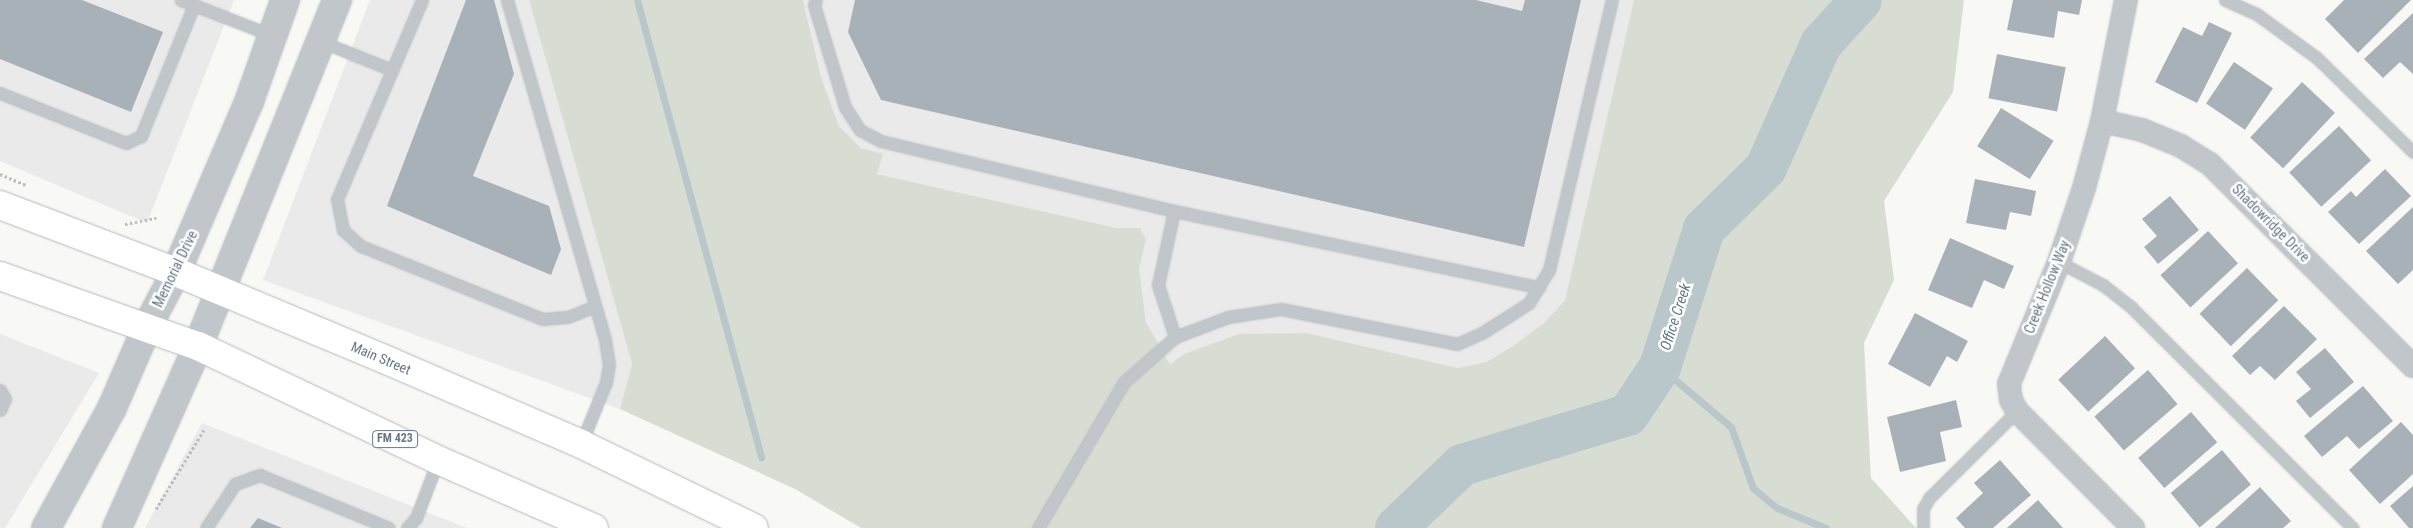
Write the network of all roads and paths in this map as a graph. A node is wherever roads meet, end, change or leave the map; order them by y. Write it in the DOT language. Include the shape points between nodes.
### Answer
graph roads {
  1 [pos="181,0"];
  2 [pos="285,0"];
  3 [pos="337,0"];
  4 [pos="422,0"];
  5 [pos="507,0"];
  6 [pos="816,0"];
  7 [pos="1612,0"];
  8 [pos="2126,0"];
  9 [pos="2225,0"];
  10 [pos="194,7"];
  11 [pos="271,35"];
  12 [pos="320,42"];
  13 [pos="392,70"];
  14 [pos="0,93"];
  15 [pos="2102,121"];
  16 [pos="2413,152"];
  17 [pos="0,174"];
  18 [pos="35,189"];
  19 [pos="0,206"];
  20 [pos="1174,211"];
  21 [pos="156,218"];
  22 [pos="114,221"];
  23 [pos="2059,262"];
  24 [pos="176,272"];
  25 [pos="0,276"];
  26 [pos="1538,287"];
  27 [pos="221,291"];
  28 [pos="593,307"];
  29 [pos="147,327"];
  30 [pos="1175,337"];
  31 [pos="198,346"];
  32 [pos="2413,366"];
  33 [pos="0,390"];
  34 [pos="0,410"];
  35 [pos="2017,411"];
  36 [pos="206,428"];
  37 [pos="581,444"];
  38 [pos="438,460"];
  39 [pos="155,511"];
  40 [pos="46,528"];
  41 [pos="116,528"];
  42 [pos="206,528"];
  43 [pos="389,528"];
  44 [pos="408,528"];
  45 [pos="594,528"];
  46 [pos="754,528"];
  47 [pos="1038,528"];
  48 [pos="1923,528"];
  49 [pos="2133,528"];
  50 [pos="2353,528"];
  1 -- 10 [label="lane"];
  2 -- 11 [label="street, Memorial Drive"];
  3 -- 12 [label="street"];
  4 -- 13 [label="lane"];
  5 -- 28 [label="lane"];
  6 -- 20 [label="lane" via="814,5 845,107 860,130 881,141"];
  7 -- 26 [label="lane" via="1548,270"];
  8 -- 15 [label="street, Creek Hollow Way"];
  9 -- 16 [label="lane" via="2258,15 2317,58"];
  10 -- 11 [label="lane"];
  10 -- 14 [label="lane" via="141,136 126,143"];
  11 -- 24 [label="street, Memorial Drive" via="250,99"];
  12 -- 13 [label="lane"];
  12 -- 27 [label="street"];
  13 -- 28 [label="lane" via="337,199 343,230 362,246 543,319 568,317"];
  15 -- 23 [label="street, Creek Hollow Way"];
  15 -- 32 [label="street, Shadowridge Drive" via="2142,130 2181,146 2210,164"];
  17 -- 18 [label="path"];
  19 -- 24 [label="main road, Main Street"];
  20 -- 26 [label="lane"];
  20 -- 30 [label="lane" via="1158,285"];
  21 -- 22 [label="path" via="123,225"];
  23 -- 35 [label="street, Creek Hollow Way" via="2009,384 2011,400"];
  23 -- 50 [label="lane" via="2103,286 2131,307"];
  24 -- 27 [label="main road, Main Street"];
  24 -- 29 [label="street, Memorial Drive"];
  25 -- 29 [label="main road, FM 423"];
  26 -- 30 [label="lane" via="1529,303 1458,344 1282,309 1228,317"];
  27 -- 31 [label="street"];
  27 -- 37 [label="main road, Main Street"];
  28 -- 37 [label="lane" via="605,340 609,364 606,382"];
  29 -- 31 [label="main road, FM 423"];
  29 -- 40 [label="street, Memorial Drive" via="108,417"];
  30 -- 47 [label="lane" via="1124,382"];
  31 -- 38 [label="main road, FM 423"];
  31 -- 41 [label="street"];
  33 -- 34 [label="lane" via="4,399"];
  35 -- 48 [label="lane" via="1930,498 1923,509"];
  35 -- 49 [label="street, Creek Hollow Way"];
  36 -- 39 [label="path"];
  37 -- 46 [label="main road, Main Street"];
  38 -- 44 [label="lane" via="416,518"];
  38 -- 45 [label="main road, FM 423"];
  42 -- 43 [label="lane" via="235,484 260,476"];
}
